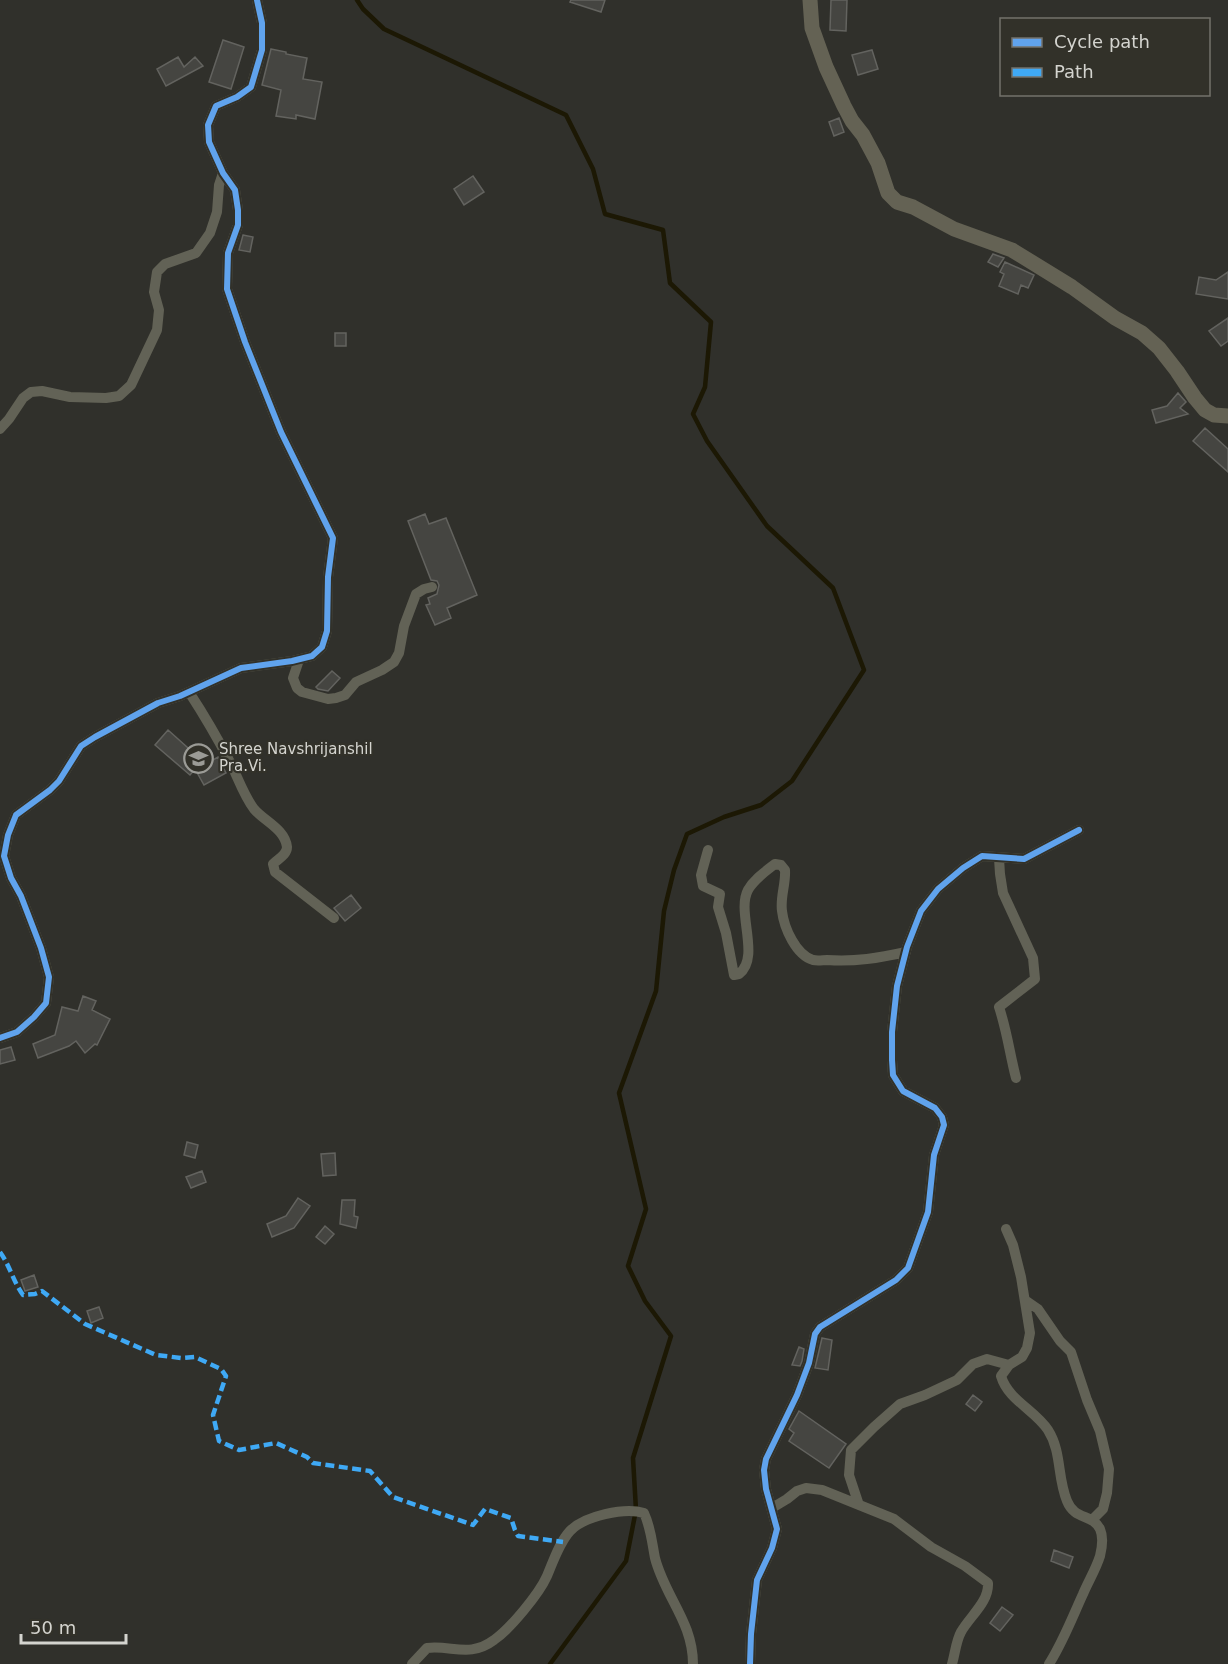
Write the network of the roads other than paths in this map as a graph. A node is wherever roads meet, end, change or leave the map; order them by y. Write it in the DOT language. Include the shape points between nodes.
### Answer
graph roads {
  1 [pos="257,0"];
  2 [pos="810,0"];
  3 [pos="223,173"];
  4 [pos="1228,416"];
  5 [pos="0,429"];
  6 [pos="432,587"];
  7 [pos="299,660"];
  8 [pos="189,692"];
  9 [pos="1079,830"];
  10 [pos="708,850"];
  11 [pos="999,858"];
  12 [pos="334,918"];
  13 [pos="906,952"];
  14 [pos="0,1038"];
  15 [pos="1016,1078"];
  16 [pos="1006,1229"];
  17 [pos="1025,1300"];
  18 [pos="1009,1365"];
  19 [pos="859,1505"];
  20 [pos="772,1508"];
  21 [pos="1092,1520"];
  22 [pos="412,1664"];
  23 [pos="693,1664"];
  24 [pos="750,1664"];
  25 [pos="952,1664"];
  26 [pos="1049,1664"];
  1 -- 3 [label="street" via="262,50 251,87 216,106 208,125 209,142"];
  2 -- 4 [label="street" via="812,28 826,67 878,163 888,193 897,202 1012,250 1064,282 1159,348 1205,410"];
  3 -- 5 [label="street" via="210,233 196,253 165,264 157,272 154,292 159,310 158,330 131,386 119,396 106,398 31,392"];
  3 -- 7 [label="street" via="234,190 238,210 238,225 228,253 227,289 281,432 333,538 327,631 322,647"];
  6 -- 7 [label="street" via="416,594 394,662 356,682 345,695 328,699 302,692 293,678"];
  7 -- 8 [label="street" via="241,668"];
  8 -- 12 [label="street" via="253,808 274,825 284,840 287,847 273,864 275,872"];
  8 -- 14 [label="street" via="127,718 81,746 50,790 16,816 4,856 49,977 46,1003 17,1032"];
  9 -- 11 [label="street" via="1024,859"];
  10 -- 13 [label="street" via="701,875 703,886 720,894 718,907 734,975 746,966 748,932 744,908 748,890 776,864 785,870 781,897 788,931 800,951 812,960 870,960"];
  11 -- 13 [label="street" via="982,856 938,890 921,911"];
  11 -- 15 [label="street" via="1003,893 1033,957 1035,979 999,1007"];
  13 -- 20 [label="street" via="897,986 892,1032 893,1075 903,1091 935,1108 942,1117 944,1125 934,1155 928,1212 908,1268 814,1334 809,1363 766,1459 766,1489"];
  16 -- 17 [label="street"];
  17 -- 18 [label="street" via="1030,1333 1027,1348 1022,1357"];
  17 -- 21 [label="street" via="1038,1310 1071,1352 1100,1431 1109,1469 1107,1493 1103,1509"];
  18 -- 19 [label="street" via="987,1359 973,1364 957,1380 900,1404 874,1427 851,1450 849,1475"];
  18 -- 21 [label="street" via="1000,1376 1007,1389 1039,1419 1056,1443 1068,1504 1077,1515"];
  19 -- 20 [label="street" via="806,1488"];
  19 -- 25 [label="street" via="894,1519 988,1583 983,1600 960,1634"];
  20 -- 24 [label="street" via="777,1529 757,1580"];
  21 -- 26 [label="street" via="1103,1540 1100,1557"];
  22 -- 23 [label="street" via="427,1648 461,1651 493,1641 536,1593 570,1530 592,1518 636,1510 644,1513 647,1520 655,1558 683,1618"];
}
